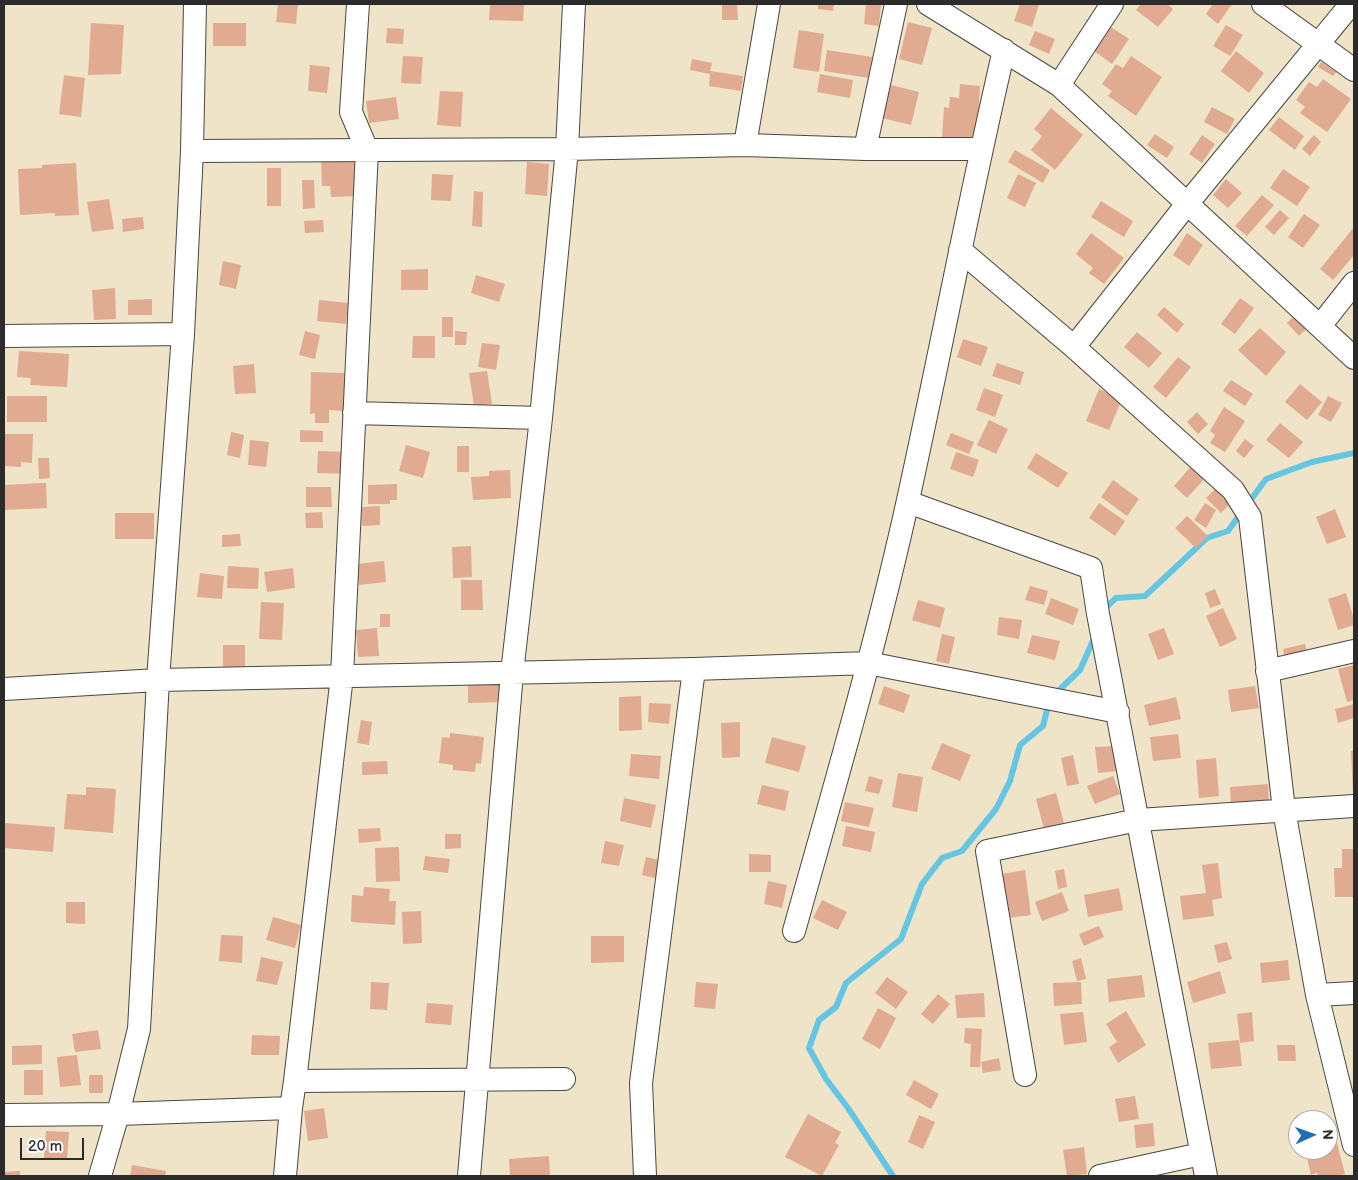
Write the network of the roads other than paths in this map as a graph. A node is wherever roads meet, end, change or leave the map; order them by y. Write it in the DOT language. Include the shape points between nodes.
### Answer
graph roads {
  1 [pos="194,4"];
  2 [pos="358,4"];
  3 [pos="574,4"];
  4 [pos="769,4"];
  5 [pos="896,4"];
  6 [pos="928,4"];
  7 [pos="1112,4"];
  8 [pos="1263,4"];
  9 [pos="1351,4"];
  10 [pos="1318,45"];
  11 [pos="1004,50"];
  12 [pos="1354,70"];
  13 [pos="1059,85"];
  14 [pos="745,145"];
  15 [pos="567,149"];
  16 [pos="865,149"];
  17 [pos="192,150"];
  18 [pos="367,150"];
  19 [pos="981,150"];
  20 [pos="1188,204"];
  21 [pos="960,250"];
  22 [pos="1354,283"];
  23 [pos="1320,326"];
  24 [pos="183,334"];
  25 [pos="4,336"];
  26 [pos="1074,347"];
  27 [pos="1354,358"];
  28 [pos="354,413"];
  29 [pos="541,418"];
  30 [pos="908,502"];
  31 [pos="1354,651"];
  32 [pos="868,664"];
  33 [pos="694,669"];
  34 [pos="1267,671"];
  35 [pos="512,673"];
  36 [pos="342,676"];
  37 [pos="158,680"];
  38 [pos="4,689"];
  39 [pos="1118,712"];
  40 [pos="1354,806"];
  41 [pos="1284,810"];
  42 [pos="1138,820"];
  43 [pos="794,932"];
  44 [pos="1354,993"];
  45 [pos="1317,995"];
  46 [pos="1025,1075"];
  47 [pos="564,1079"];
  48 [pos="295,1080"];
  49 [pos="477,1080"];
  50 [pos="291,1108"];
  51 [pos="118,1114"];
  52 [pos="4,1115"];
  53 [pos="1354,1145"];
  54 [pos="1201,1154"];
  55 [pos="100,1176"];
  56 [pos="285,1176"];
  57 [pos="469,1176"];
  58 [pos="645,1176"];
  59 [pos="1100,1176"];
  60 [pos="1206,1176"];
  1 -- 17 [label="street"];
  2 -- 18 [label="street" via="351,112"];
  3 -- 15 [label="street"];
  4 -- 14 [label="street"];
  5 -- 16 [label="street"];
  6 -- 11 [label="street"];
  7 -- 13 [label="street"];
  8 -- 10 [label="street"];
  9 -- 10 [label="street"];
  10 -- 12 [label="street"];
  10 -- 20 [label="street"];
  11 -- 13 [label="street"];
  11 -- 19 [label="street"];
  13 -- 20 [label="street"];
  14 -- 15 [label="street"];
  14 -- 16 [label="street"];
  15 -- 18 [label="street"];
  15 -- 29 [label="street"];
  16 -- 19 [label="street"];
  17 -- 18 [label="street"];
  17 -- 24 [label="street"];
  18 -- 28 [label="street"];
  19 -- 21 [label="street"];
  20 -- 23 [label="street"];
  20 -- 26 [label="street"];
  21 -- 26 [label="street"];
  21 -- 30 [label="street"];
  22 -- 23 [label="street"];
  23 -- 27 [label="street"];
  24 -- 25 [label="street"];
  24 -- 37 [label="street"];
  26 -- 34 [label="street" via="1233,490 1245,510"];
  28 -- 29 [label="street"];
  28 -- 36 [label="street"];
  29 -- 35 [label="street"];
  30 -- 32 [label="street"];
  30 -- 39 [label="street" via="1092,568"];
  31 -- 34 [label="street"];
  32 -- 33 [label="street"];
  32 -- 39 [label="street"];
  32 -- 43 [label="street"];
  33 -- 35 [label="street"];
  33 -- 58 [label="street" via="642,1083"];
  34 -- 41 [label="street"];
  35 -- 36 [label="street"];
  35 -- 49 [label="street"];
  36 -- 37 [label="street"];
  36 -- 48 [label="street"];
  37 -- 38 [label="street"];
  37 -- 51 [label="street" via="139,1029"];
  39 -- 42 [label="street"];
  40 -- 41 [label="street"];
  41 -- 42 [label="street"];
  41 -- 45 [label="street"];
  42 -- 46 [label="street" via="987,851"];
  42 -- 54 [label="street"];
  44 -- 45 [label="street"];
  45 -- 53 [label="street"];
  47 -- 49 [label="street"];
  48 -- 49 [label="street"];
  48 -- 50 [label="street"];
  49 -- 57 [label="street"];
  50 -- 51 [label="street"];
  50 -- 56 [label="street"];
  51 -- 52 [label="street"];
  51 -- 55 [label="street"];
  54 -- 59 [label="street"];
  54 -- 60 [label="street"];
}
